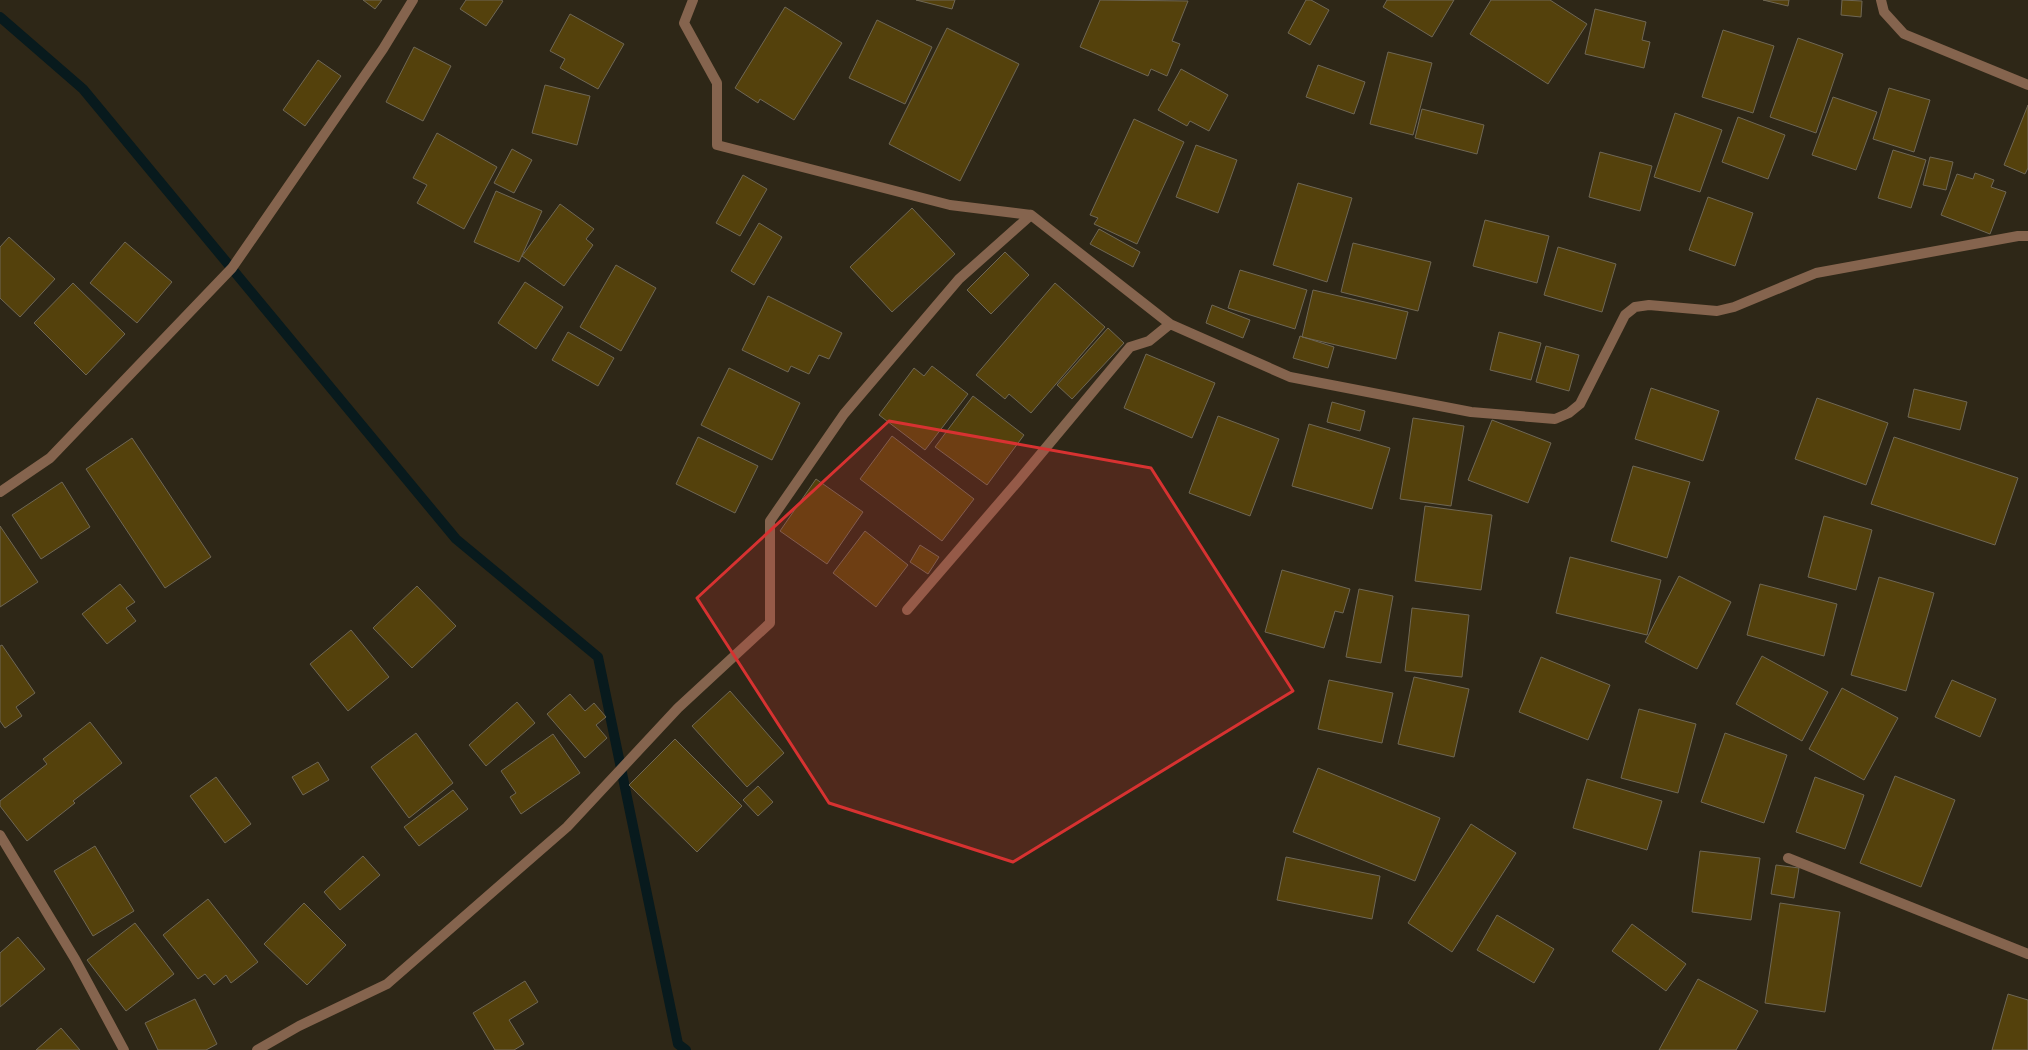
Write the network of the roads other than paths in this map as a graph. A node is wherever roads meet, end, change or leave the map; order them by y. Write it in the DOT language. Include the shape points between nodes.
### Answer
graph roads {
  1 [pos="413,0"];
  2 [pos="692,0"];
  3 [pos="1880,0"];
  4 [pos="2028,85"];
  5 [pos="1031,215"];
  6 [pos="2028,236"];
  7 [pos="1170,324"];
  8 [pos="0,492"];
  9 [pos="906,610"];
  10 [pos="0,835"];
  11 [pos="1788,858"];
  12 [pos="2028,954"];
  13 [pos="124,1050"];
  14 [pos="257,1050"];
  1 -- 8 [label="street" via="384,49 232,268 50,458"];
  2 -- 5 [label="street" via="684,23 717,83 717,146 950,205"];
  3 -- 4 [label="street" via="1884,12 1904,34"];
  5 -- 7 [label="street"];
  5 -- 14 [label="street" via="959,279 844,414 770,521 770,623 678,708 567,827 387,984 299,1026"];
  6 -- 7 [label="street" via="1816,273 1734,307 1717,311 1650,305 1635,307 1625,315 1580,404 1569,413 1555,419 1472,412 1290,378"];
  7 -- 9 [label="street" via="1149,341 1130,347"];
  10 -- 13 [label="street" via="75,959"];
  11 -- 12 [label="street"];
}
